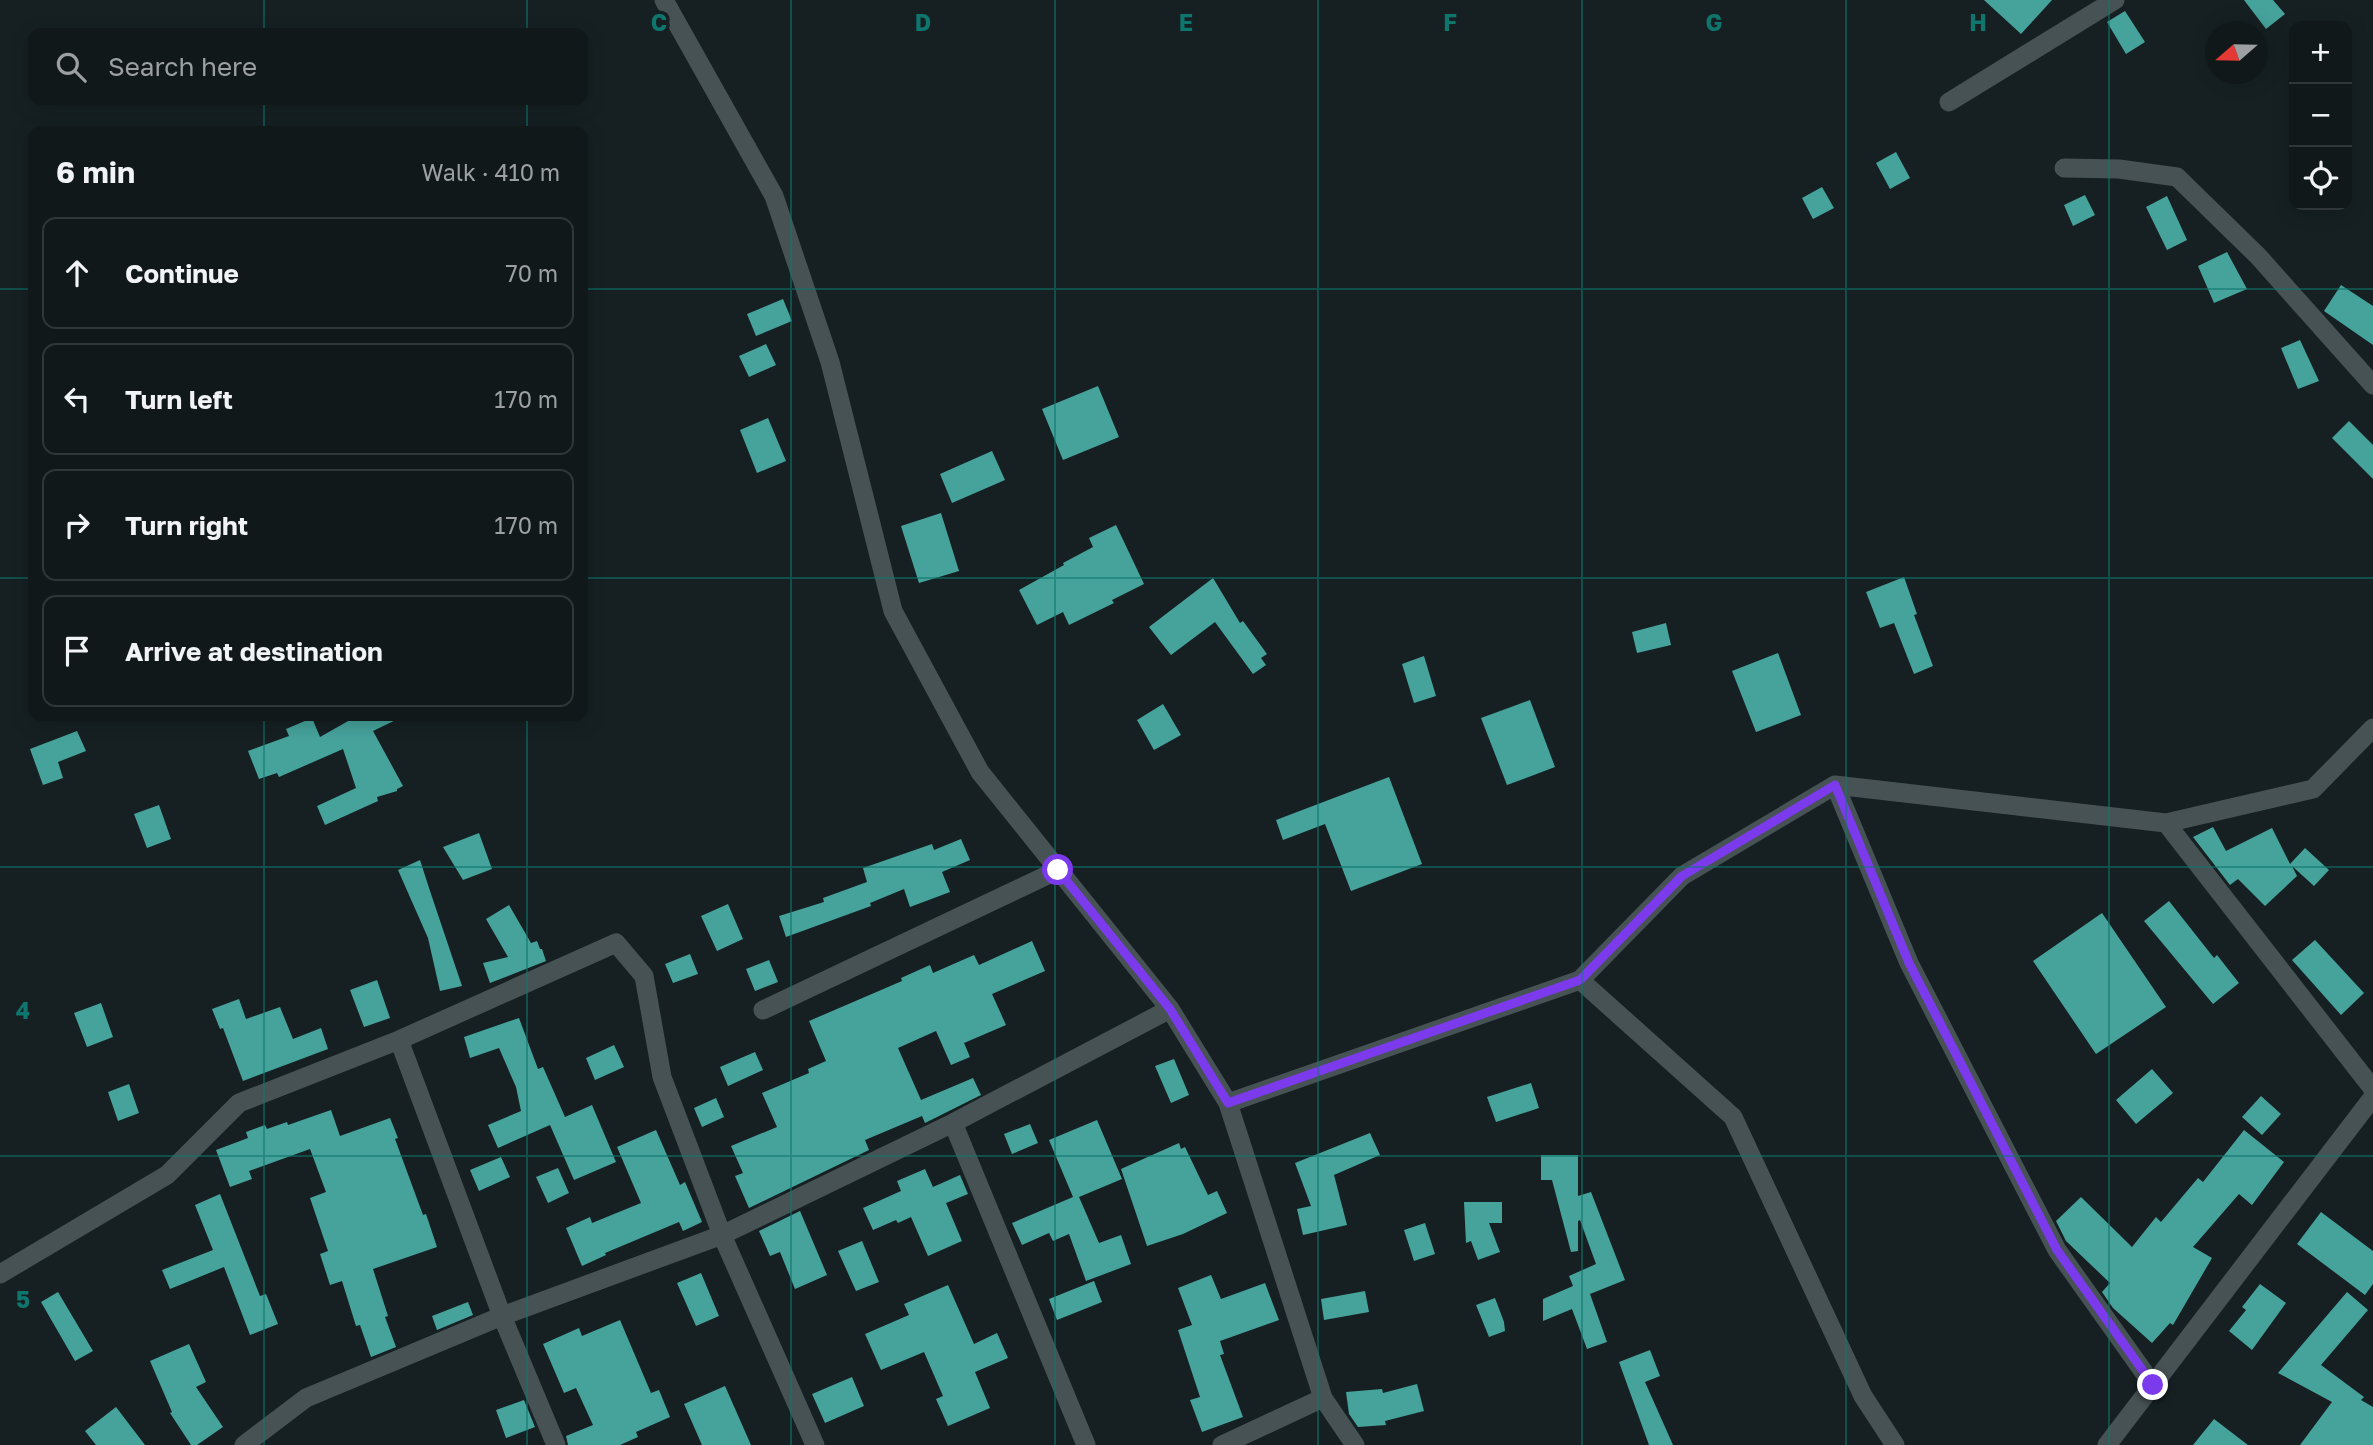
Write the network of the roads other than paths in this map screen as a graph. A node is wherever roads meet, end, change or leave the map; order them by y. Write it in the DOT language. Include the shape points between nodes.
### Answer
graph roads {
  1 [pos="664,0"];
  2 [pos="2115,0"];
  3 [pos="1949,102"];
  4 [pos="2064,168"];
  5 [pos="2373,385"];
  6 [pos="2373,728"];
  7 [pos="1835,785"];
  8 [pos="2166,823"];
  9 [pos="1058,870"];
  10 [pos="1580,980"];
  11 [pos="1170,1009"];
  12 [pos="763,1010"];
  13 [pos="399,1040"];
  14 [pos="2373,1089"];
  15 [pos="2373,1097"];
  16 [pos="1228,1103"];
  17 [pos="953,1123"];
  18 [pos="722,1235"];
  19 [pos="0,1274"];
  20 [pos="502,1316"];
  21 [pos="2153,1385"];
  22 [pos="1323,1398"];
  23 [pos="244,1445"];
  24 [pos="556,1445"];
  25 [pos="815,1445"];
  26 [pos="1086,1445"];
  27 [pos="1222,1445"];
  28 [pos="1355,1445"];
  29 [pos="1895,1445"];
  30 [pos="2107,1445"];
  1 -- 9 [label="street" via="774,196 830,362 893,611 980,772"];
  2 -- 3 [label="street"];
  4 -- 5 [label="street" via="2177,177 2258,256"];
  6 -- 8 [label="street" via="2314,789"];
  7 -- 8 [label="street"];
  7 -- 10 [label="street" via="1682,876"];
  7 -- 21 [label="street" via="1909,963 2057,1250"];
  8 -- 14 [label="street"];
  9 -- 11 [label="street"];
  9 -- 12 [label="street"];
  10 -- 16 [label="street"];
  10 -- 29 [label="street" via="1733,1117 1863,1396"];
  11 -- 16 [label="street"];
  11 -- 17 [label="street"];
  13 -- 18 [label="street" via="616,943 644,976 662,1077"];
  13 -- 19 [label="street" via="239,1103 167,1175"];
  13 -- 20 [label="street"];
  15 -- 21 [label="street"];
  16 -- 22 [label="street"];
  17 -- 18 [label="street"];
  17 -- 26 [label="street"];
  18 -- 20 [label="street"];
  18 -- 25 [label="street"];
  20 -- 23 [label="street" via="306,1398"];
  20 -- 24 [label="street"];
  21 -- 30 [label="street"];
  22 -- 27 [label="street"];
  22 -- 28 [label="street"];
}
